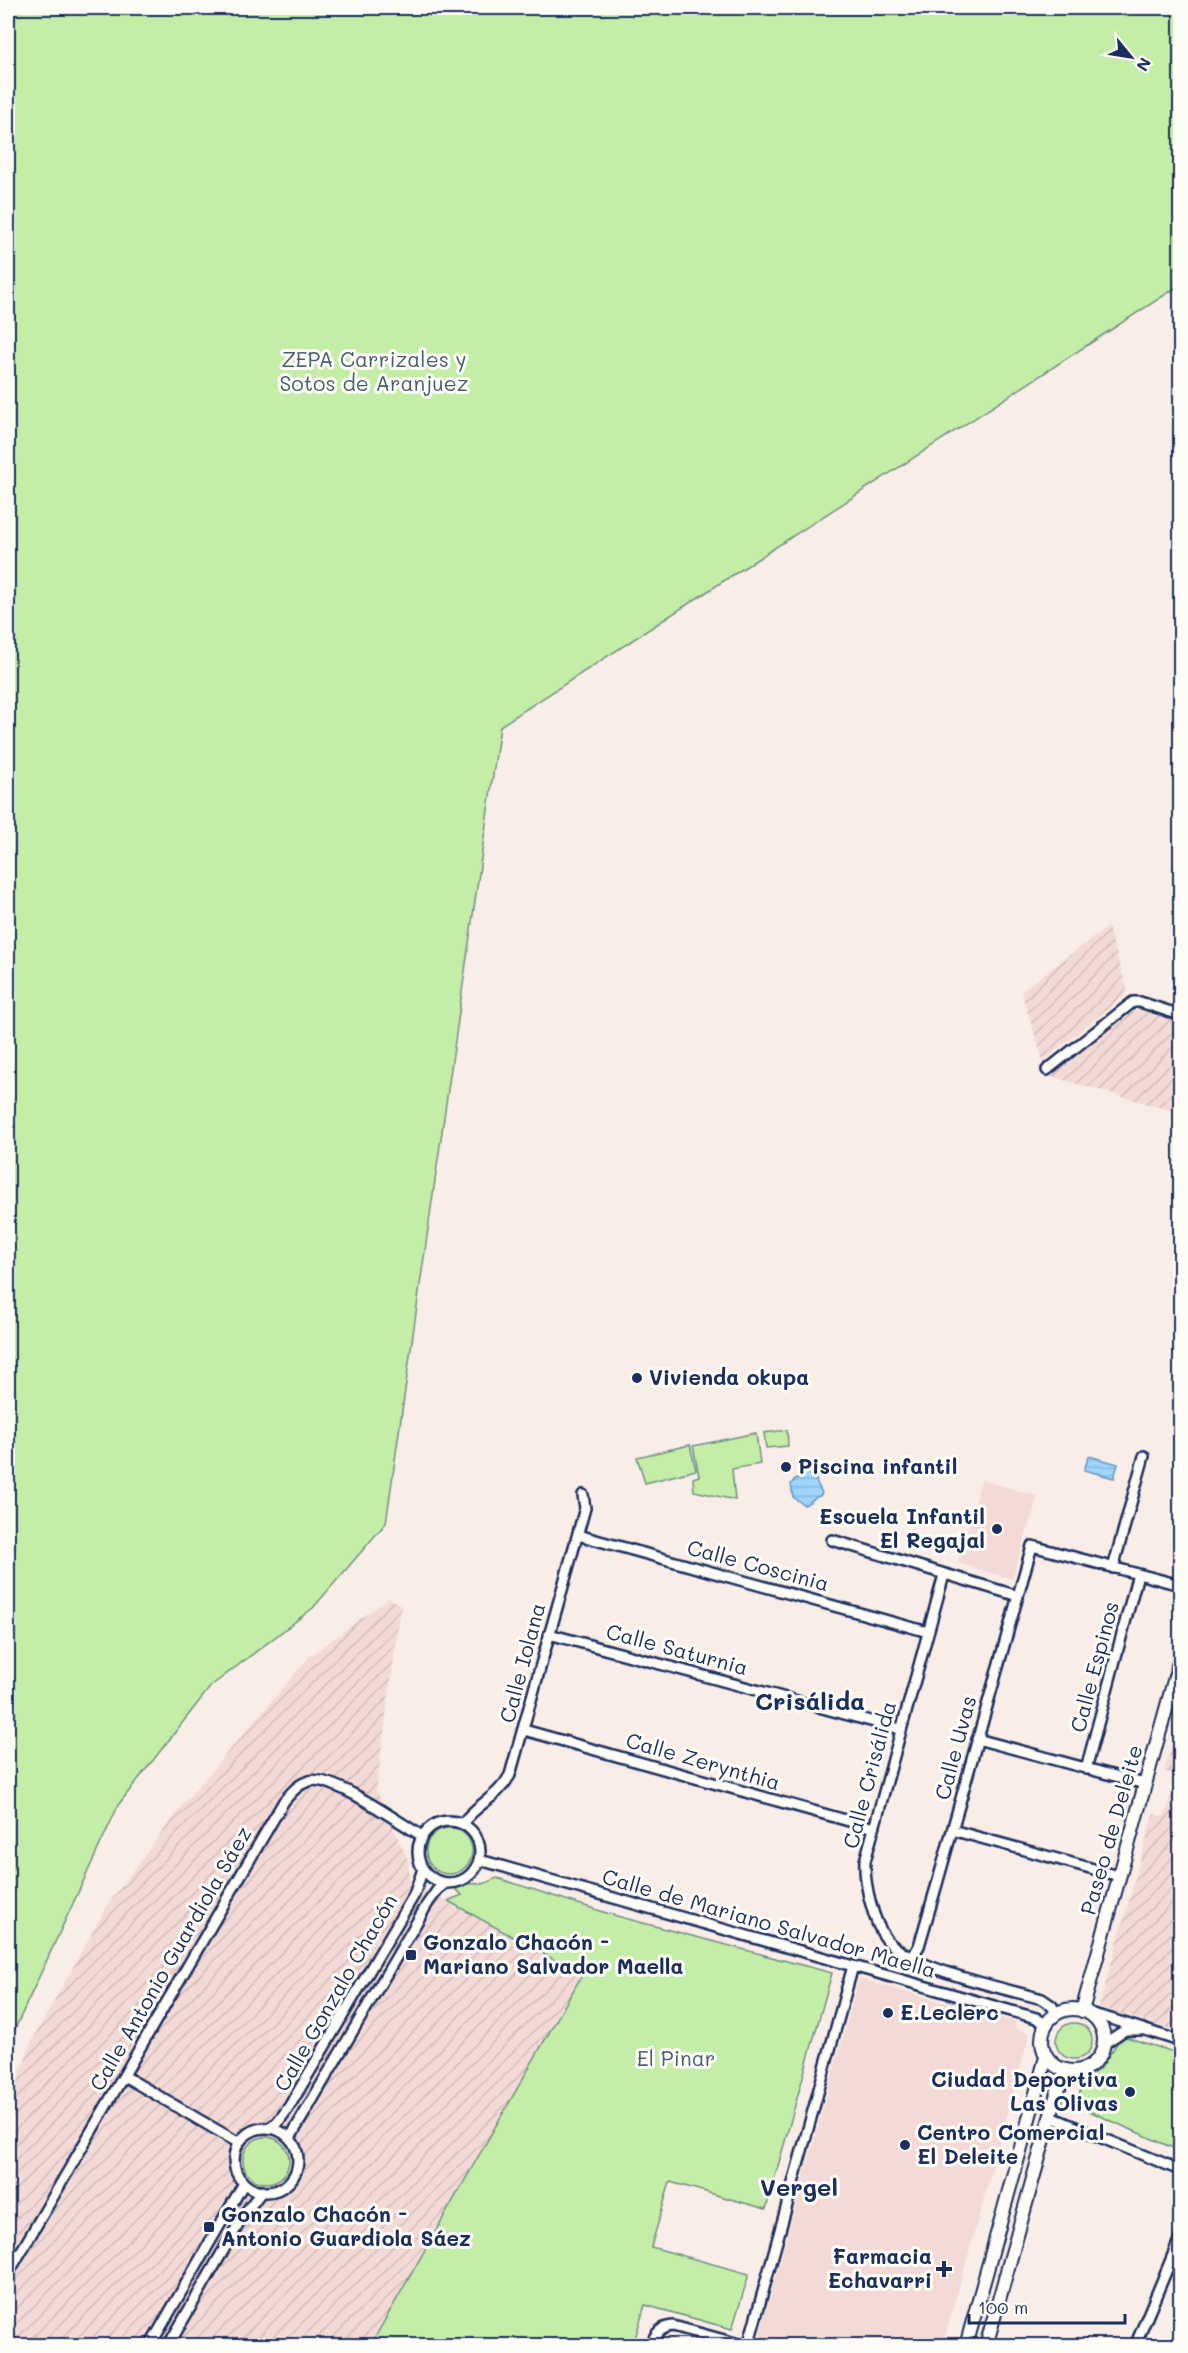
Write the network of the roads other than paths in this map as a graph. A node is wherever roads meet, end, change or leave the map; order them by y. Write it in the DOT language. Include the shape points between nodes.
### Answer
graph roads {
  1 [pos="1180,1016"];
  2 [pos="1047,1070"];
  3 [pos="1144,1456"];
  4 [pos="583,1495"];
  5 [pos="578,1535"];
  6 [pos="832,1540"];
  7 [pos="1113,1568"];
  8 [pos="1138,1574"];
  9 [pos="944,1575"];
  10 [pos="1180,1585"];
  11 [pos="1018,1596"];
  12 [pos="928,1632"];
  13 [pos="549,1634"];
  14 [pos="1180,1659"];
  15 [pos="900,1729"];
  16 [pos="524,1730"];
  17 [pos="977,1739"];
  18 [pos="1086,1769"];
  19 [pos="1144,1784"];
  20 [pos="463,1823"];
  21 [pos="874,1828"];
  22 [pos="952,1830"];
  23 [pos="422,1836"];
  24 [pos="480,1860"];
  25 [pos="423,1869"];
  26 [pos="1119,1876"];
  27 [pos="446,1883"];
  28 [pos="911,1959"];
  29 [pos="853,1966"];
  30 [pos="1086,2012"];
  31 [pos="1056,2014"];
  32 [pos="1047,2025"];
  33 [pos="1143,2030"];
  34 [pos="1180,2041"];
  35 [pos="1105,2043"];
  36 [pos="1046,2056"];
  37 [pos="1067,2070"];
  38 [pos="124,2076"];
  39 [pos="1051,2117"];
  40 [pos="269,2128"];
  41 [pos="290,2138"];
  42 [pos="239,2144"];
  43 [pos="1180,2170"];
  44 [pos="244,2183"];
  45 [pos="262,2191"];
  46 [pos="1180,2238"];
  47 [pos="8,2274"];
  48 [pos="150,2346"];
  49 [pos="168,2346"];
  50 [pos="651,2346"];
  51 [pos="747,2346"];
  52 [pos="966,2346"];
  53 [pos="986,2346"];
  54 [pos="1136,2346"];
  1 -- 2 [label="street" via="1133,1002"];
  3 -- 7 [label="street"];
  4 -- 5 [label="street, Calle Iolana" via="585,1508"];
  5 -- 12 [label="street, Calle Coscinia"];
  5 -- 13 [label="street, Calle Iolana"];
  6 -- 9 [label="street"];
  7 -- 8 [label="street"];
  7 -- 11 [label="street, Calle Uvas" via="1032,1546"];
  8 -- 10 [label="street"];
  8 -- 18 [label="street, Calle Espinos"];
  9 -- 11 [label="street"];
  9 -- 12 [label="street, Calle Crisálida"];
  11 -- 17 [label="street, Calle Uvas"];
  12 -- 15 [label="street, Calle Crisálida"];
  13 -- 15 [label="street, Calle Saturnia"];
  13 -- 16 [label="street, Calle Iolana"];
  14 -- 19 [label="main road, Paseo de Deleite"];
  15 -- 21 [label="street, Calle Crisálida"];
  16 -- 20 [label="street, Calle Iolana" via="503,1789"];
  16 -- 21 [label="street, Calle Zerynthia"];
  17 -- 18 [label="street"];
  17 -- 22 [label="street, Calle Uvas"];
  18 -- 19 [label="street"];
  19 -- 26 [label="main road, Paseo de Deleite"];
  20 -- 23 [label="street" via="444,1820"];
  20 -- 24 [label="street" via="476,1835"];
  21 -- 28 [label="street, Calle Crisálida" via="865,1861 868,1894 886,1939"];
  22 -- 26 [label="street"];
  22 -- 28 [label="street, Calle Uvas" via="919,1946"];
  23 -- 25 [label="street" via="418,1852"];
  23 -- 38 [label="street, Calle Antonio Guardiola Sáez" via="336,1785 318,1780 295,1788"];
  24 -- 27 [label="street" via="463,1880"];
  24 -- 29 [label="street, Calle de Mariano Salvador Maella"];
  25 -- 27 [label="street"];
  25 -- 40 [label="street, Calle Gonzalo Chacón" via="414,1895 290,2107"];
  26 -- 30 [label="main road, Paseo de Deleite"];
  27 -- 41 [label="street, Calle Gonzalo Chacón" via="428,1903"];
  28 -- 31 [label="street, Calle Crisálida" via="1042,1999"];
  29 -- 32 [label="street, Calle de Mariano Salvador Maella" via="1036,2018"];
  29 -- 51 [label="street"];
  30 -- 31 [label="main road" via="1073,2009"];
  30 -- 33 [label="street"];
  30 -- 35 [label="main road" via="1100,2025"];
  31 -- 32 [label="main road"];
  32 -- 36 [label="main road" via="1043,2043"];
  33 -- 34 [label="street"];
  33 -- 35 [label="street" via="1125,2030"];
  35 -- 37 [label="main road" via="1096,2061 1077,2071"];
  36 -- 37 [label="main road"];
  36 -- 52 [label="main road"];
  37 -- 39 [label="main road"];
  38 -- 42 [label="street"];
  38 -- 47 [label="street, Calle Antonio Guardiola Sáez"];
  39 -- 43 [label="street"];
  39 -- 53 [label="main road"];
  40 -- 41 [label="street"];
  40 -- 42 [label="street" via="252,2132"];
  41 -- 45 [label="street" via="298,2156 294,2176 279,2189"];
  42 -- 44 [label="street" via="234,2160"];
  44 -- 45 [label="street"];
  44 -- 48 [label="street"];
  45 -- 49 [label="street" via="245,2212"];
  46 -- 54 [label="street"];
  50 -- 51 [label="street" via="656,2333 673,2326"];
}
